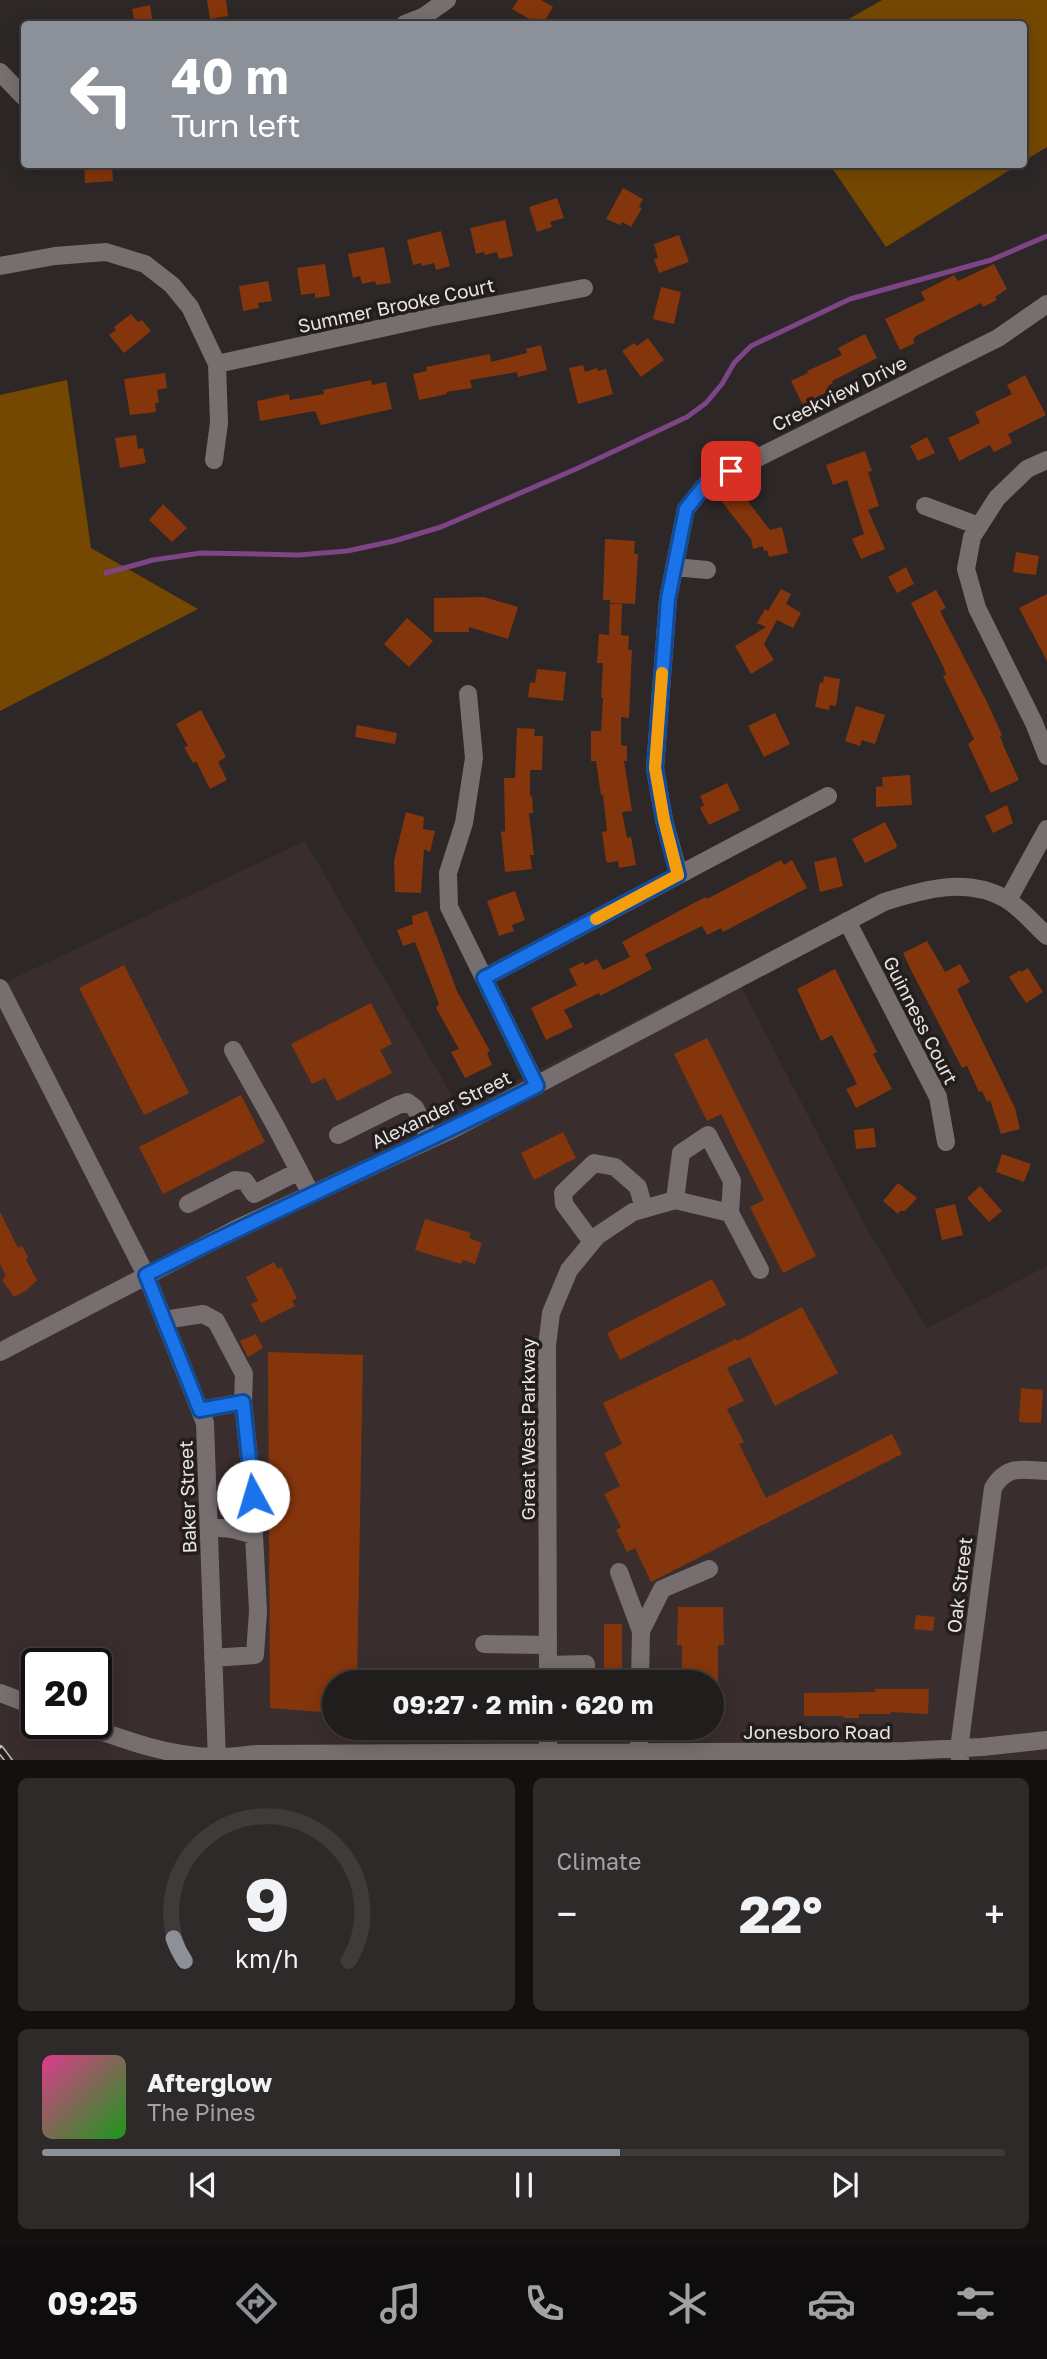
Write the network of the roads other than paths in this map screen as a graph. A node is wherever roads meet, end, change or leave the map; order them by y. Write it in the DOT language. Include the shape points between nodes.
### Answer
graph roads {
  1 [pos="447,0"];
  2 [pos="413,21"];
  3 [pos="0,72"];
  4 [pos="21,94"];
  5 [pos="0,266"];
  6 [pos="584,288"];
  7 [pos="1047,304"];
  8 [pos="217,364"];
  9 [pos="214,460"];
  10 [pos="1047,460"];
  11 [pos="925,506"];
  12 [pos="979,526"];
  13 [pos="674,567"];
  14 [pos="707,570"];
  15 [pos="468,694"];
  16 [pos="1047,756"];
  17 [pos="828,796"];
  18 [pos="1047,830"];
  19 [pos="678,875"];
  20 [pos="1008,900"];
  21 [pos="848,921"];
  22 [pos="1047,936"];
  23 [pos="484,978"];
  24 [pos="0,988"];
  25 [pos="233,1050"];
  26 [pos="537,1086"];
  27 [pos="338,1135"];
  28 [pos="430,1139"];
  29 [pos="946,1142"];
  30 [pos="299,1171"];
  31 [pos="254,1194"];
  32 [pos="311,1194"];
  33 [pos="676,1199"];
  34 [pos="188,1204"];
  35 [pos="644,1209"];
  36 [pos="730,1213"];
  37 [pos="265,1215"];
  38 [pos="592,1242"];
  39 [pos="760,1270"];
  40 [pos="146,1275"];
  41 [pos="164,1320"];
  42 [pos="0,1352"];
  43 [pos="243,1402"];
  44 [pos="200,1410"];
  45 [pos="1047,1471"];
  46 [pos="209,1527"];
  47 [pos="254,1535"];
  48 [pos="709,1569"];
  49 [pos="620,1572"];
  50 [pos="641,1631"];
  51 [pos="484,1644"];
  52 [pos="548,1645"];
  53 [pos="213,1658"];
  54 [pos="548,1670"];
  55 [pos="561,1670"];
  56 [pos="586,1670"];
  57 [pos="640,1670"];
  58 [pos="0,1693"];
  59 [pos="21,1701"];
  60 [pos="112,1736"];
  61 [pos="639,1740"];
  62 [pos="1047,1740"];
  63 [pos="1012,1744"];
  64 [pos="1047,1752"];
  65 [pos="639,1754"];
  66 [pos="960,1755"];
  67 [pos="904,1756"];
  68 [pos="548,1757"];
  69 [pos="758,1757"];
  70 [pos="216,1759"];
  1 -- 2 [label="street"];
  3 -- 4 [label="street"];
  5 -- 8 [label="street" via="106,252 145,264 190,307"];
  6 -- 8 [label="street, Summer Brooke Court"];
  7 -- 13 [label="street, Creekview Drive" via="998,338 707,483 686,509"];
  8 -- 9 [label="street" via="219,423"];
  10 -- 12 [label="street" via="1027,469 997,498"];
  11 -- 12 [label="street"];
  12 -- 16 [label="street" via="972,537 966,569 977,608"];
  13 -- 14 [label="street"];
  13 -- 19 [label="street, Creekview Drive" via="655,768"];
  15 -- 23 [label="street" via="474,758 464,823 448,873 449,907"];
  17 -- 19 [label="street"];
  18 -- 20 [label="street"];
  19 -- 23 [label="street"];
  20 -- 21 [label="street, Alexander Street" via="964,886 929,888 884,902"];
  20 -- 22 [label="street, Alexander Street"];
  21 -- 26 [label="street, Alexander Street"];
  21 -- 29 [label="street, Guinness Court" via="938,1097"];
  23 -- 26 [label="street"];
  24 -- 40 [label="street, Baker Street"];
  25 -- 30 [label="street"];
  26 -- 28 [label="street, Alexander Street"];
  27 -- 28 [label="street" via="407,1102 415,1108"];
  28 -- 32 [label="street, Alexander Street"];
  30 -- 31 [label="street"];
  30 -- 32 [label="street"];
  31 -- 34 [label="street" via="245,1181 235,1180"];
  31 -- 37 [label="street"];
  32 -- 37 [label="street, Alexander Street"];
  33 -- 35 [label="street, Great West Parkway"];
  33 -- 36 [label="street"];
  33 -- 36 [label="street" via="681,1153 708,1136 732,1181"];
  35 -- 38 [label="street, Great West Parkway"];
  35 -- 38 [label="street" via="638,1187 615,1167 594,1163 563,1193 564,1204"];
  36 -- 39 [label="street"];
  37 -- 40 [label="street, Alexander Street"];
  38 -- 52 [label="street, Great West Parkway" via="569,1270 551,1312 547,1346"];
  40 -- 41 [label="street, Baker Street"];
  40 -- 42 [label="street, Alexander Street"];
  41 -- 43 [label="street" via="203,1314 216,1321 244,1374"];
  41 -- 44 [label="street, Baker Street"];
  43 -- 44 [label="street"];
  43 -- 47 [label="street"];
  44 -- 46 [label="street, Baker Street" via="205,1423"];
  45 -- 66 [label="street, Oak Street" via="1012,1470 1001,1475 993,1488"];
  46 -- 47 [label="street"];
  46 -- 53 [label="street, Baker Street"];
  47 -- 53 [label="street" via="255,1655"];
  48 -- 50 [label="street" via="662,1589"];
  49 -- 50 [label="street"];
  50 -- 57 [label="street"];
  51 -- 52 [label="street"];
  52 -- 54 [label="street, Great West Parkway"];
  53 -- 70 [label="street, Baker Street"];
  55 -- 56 [label="street" via="586,1664"];
  58 -- 59 [label="street"];
  60 -- 70 [label="street, Jonesboro Road" via="172,1753"];
  61 -- 65 [label="street"];
  62 -- 63 [label="street, Jonesboro Road"];
  63 -- 64 [label="street, Jonesboro Road"];
  63 -- 66 [label="street, Jonesboro Road"];
  65 -- 68 [label="street, Jonesboro Road"];
  65 -- 69 [label="street, Jonesboro Road"];
  66 -- 67 [label="street, Jonesboro Road"];
  67 -- 69 [label="street, Jonesboro Road"];
  68 -- 70 [label="street, Jonesboro Road" via="258,1754"];
}
